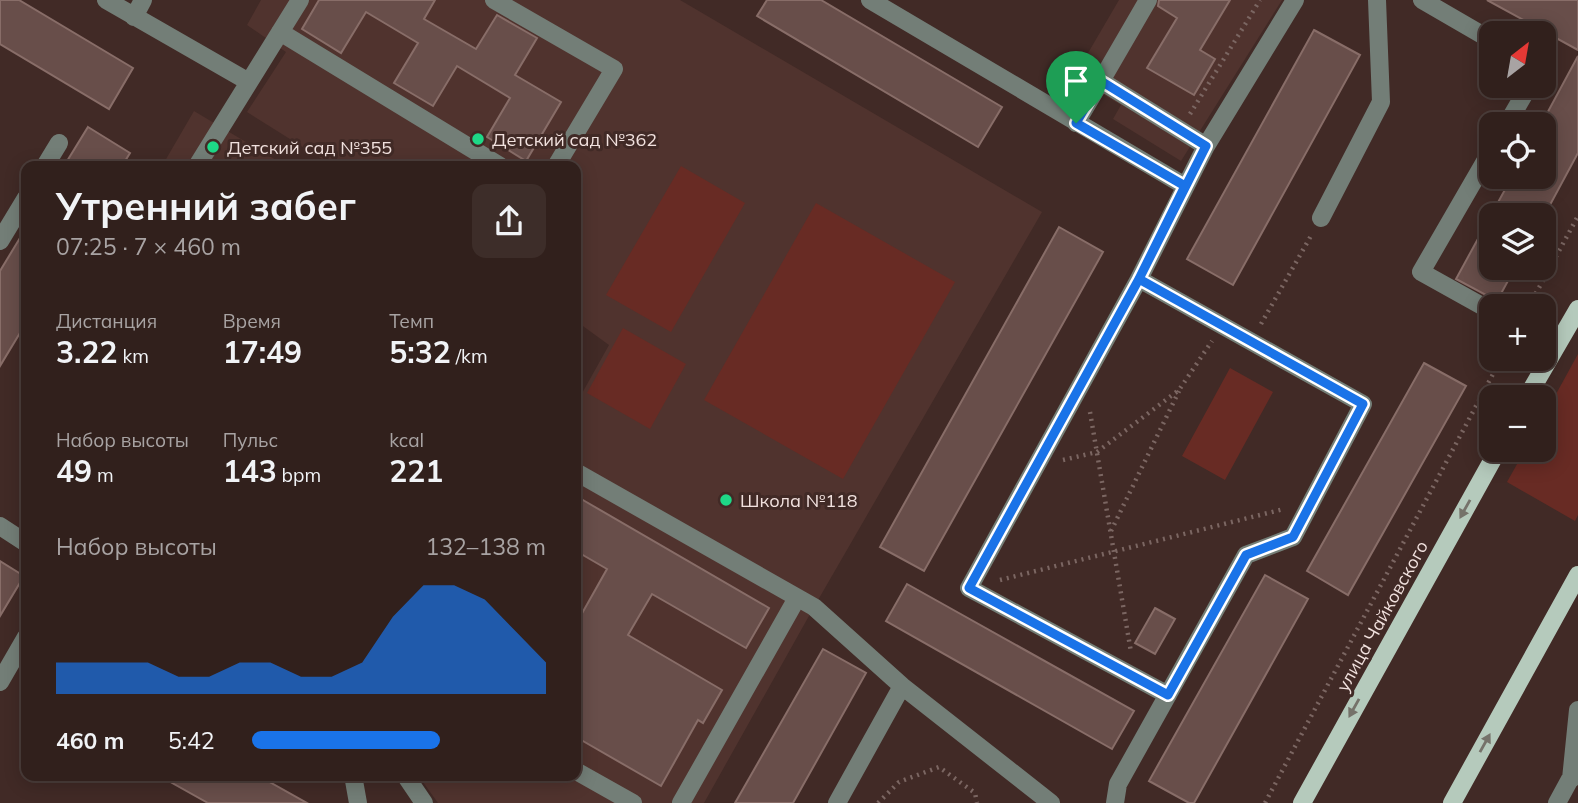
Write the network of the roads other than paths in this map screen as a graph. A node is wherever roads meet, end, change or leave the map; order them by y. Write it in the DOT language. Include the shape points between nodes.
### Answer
graph roads {
  1 [pos="106,0"];
  2 [pos="143,0"];
  3 [pos="300,0"];
  4 [pos="494,0"];
  5 [pos="870,0"];
  6 [pos="1148,0"];
  7 [pos="1295,0"];
  8 [pos="1422,0"];
  9 [pos="1370,1"];
  10 [pos="134,17"];
  11 [pos="280,32"];
  12 [pos="1479,33"];
  13 [pos="1101,81"];
  14 [pos="249,82"];
  15 [pos="1076,123"];
  16 [pos="59,144"];
  17 [pos="1206,146"];
  18 [pos="48,161"];
  19 [pos="200,161"];
  20 [pos="492,161"];
  21 [pos="559,161"];
  22 [pos="1479,172"];
  23 [pos="1185,186"];
  24 [pos="21,206"];
  25 [pos="1321,218"];
  26 [pos="0,241"];
  27 [pos="1139,279"];
  28 [pos="1479,304"];
  29 [pos="1578,309"];
  30 [pos="1556,336"];
  31 [pos="1491,462"];
  32 [pos="581,475"];
  33 [pos="0,526"];
  34 [pos="21,540"];
  35 [pos="1578,575"];
  36 [pos="797,598"];
  37 [pos="21,646"];
  38 [pos="0,682"];
  39 [pos="902,686"];
  40 [pos="1168,695"];
  41 [pos="1578,710"];
  42 [pos="1574,772"];
  43 [pos="581,774"];
  44 [pos="354,781"];
  45 [pos="409,781"];
  46 [pos="358,803"];
  47 [pos="424,803"];
  48 [pos="633,803"];
  49 [pos="681,803"];
  50 [pos="837,803"];
  51 [pos="1051,803"];
  52 [pos="1115,803"];
  53 [pos="1302,803"];
  54 [pos="1452,803"];
  55 [pos="1557,803"];
  1 -- 10 [label="lane"];
  2 -- 10 [label="lane"];
  3 -- 11 [label="lane"];
  4 -- 21 [label="lane" via="614,69"];
  5 -- 15 [label="lane"];
  6 -- 13 [label="lane"];
  7 -- 17 [label="lane"];
  8 -- 12 [label="lane"];
  9 -- 25 [label="lane" via="1381,102"];
  10 -- 14 [label="lane"];
  11 -- 14 [label="lane"];
  11 -- 20 [label="lane"];
  13 -- 15 [label="lane"];
  13 -- 17 [label="lane"];
  14 -- 19 [label="lane"];
  15 -- 23 [label="lane"];
  16 -- 18 [label="lane"];
  17 -- 23 [label="lane"];
  22 -- 28 [label="lane" via="1421,272"];
  23 -- 27 [label="lane"];
  24 -- 26 [label="lane"];
  27 -- 40 [label="lane" via="969,588"];
  27 -- 40 [label="lane" via="1363,404 1293,537 1246,555"];
  29 -- 30 [label="main road"];
  31 -- 53 [label="main road, улица Чайковского, one-way"];
  32 -- 36 [label="lane"];
  33 -- 34 [label="lane"];
  54 -- 35 [label="main road, one-way"];
  36 -- 39 [label="lane" via="814,607"];
  36 -- 49 [label="lane"];
  37 -- 38 [label="lane"];
  39 -- 50 [label="lane"];
  39 -- 51 [label="lane"];
  40 -- 52 [label="lane" via="1118,784"];
  41 -- 42 [label="lane"];
  42 -- 55 [label="lane"];
  43 -- 48 [label="lane"];
  44 -- 46 [label="lane"];
  45 -- 47 [label="lane"];
}
